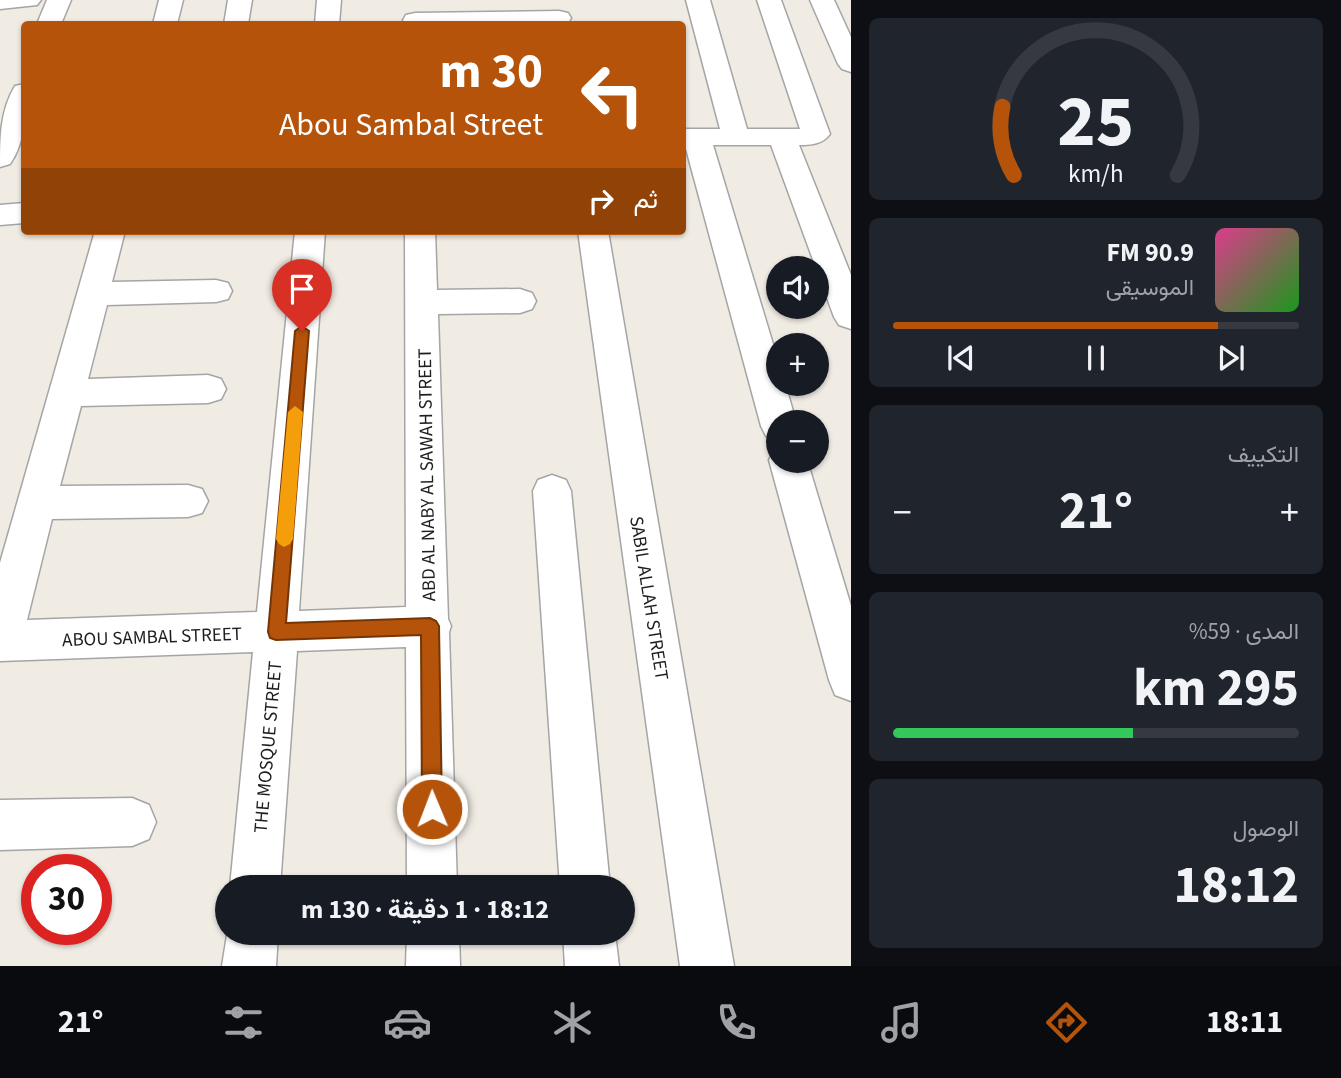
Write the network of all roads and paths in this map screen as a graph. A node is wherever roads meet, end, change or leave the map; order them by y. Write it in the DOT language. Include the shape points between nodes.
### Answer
graph roads {
  1 [pos="29,0"];
  2 [pos="59,0"];
  3 [pos="171,0"];
  4 [pos="240,0"];
  5 [pos="329,0"];
  6 [pos="698,0"];
  7 [pos="769,0"];
  8 [pos="822,0"];
  9 [pos="0,2"];
  10 [pos="559,14"];
  11 [pos="415,15"];
  12 [pos="51,21"];
  13 [pos="165,21"];
  14 [pos="236,21"];
  15 [pos="327,21"];
  16 [pos="851,64"];
  17 [pos="21,100"];
  18 [pos="690,137"];
  19 [pos="736,137"];
  20 [pos="782,137"];
  21 [pos="0,158"];
  22 [pos="21,213"];
  23 [pos="0,215"];
  24 [pos="109,235"];
  25 [pos="310,235"];
  26 [pos="420,235"];
  27 [pos="594,235"];
  28 [pos="216,291"];
  29 [pos="93,294"];
  30 [pos="520,301"];
  31 [pos="422,302"];
  32 [pos="851,317"];
  33 [pos="208,389"];
  34 [pos="66,393"];
  35 [pos="774,410"];
  36 [pos="792,473"];
  37 [pos="552,491"];
  38 [pos="188,501"];
  39 [pos="36,503"];
  40 [pos="430,626"];
  41 [pos="276,632"];
  42 [pos="0,640"];
  43 [pos="851,681"];
  44 [pos="132,822"];
  45 [pos="0,825"];
  46 [pos="256,875"];
  47 [pos="432,875"];
  48 [pos="584,875"];
  49 [pos="250,945"];
  50 [pos="433,945"];
  51 [pos="590,945"];
  52 [pos="249,966"];
  53 [pos="433,966"];
  54 [pos="592,966"];
  55 [pos="707,966"];
  1 -- 9 [label="street"];
  2 -- 12 [label="street"];
  3 -- 13 [label="street"];
  4 -- 14 [label="street"];
  5 -- 15 [label="street"];
  6 -- 19 [label="street"];
  7 -- 20 [label="street" via="816,130 813,136"];
  8 -- 16 [label="street"];
  10 -- 11 [label="street"];
  17 -- 21 [label="street"];
  18 -- 19 [label="street"];
  18 -- 35 [label="street"];
  19 -- 20 [label="street"];
  20 -- 32 [label="street"];
  22 -- 23 [label="street"];
  24 -- 29 [label="street"];
  25 -- 41 [label="street, THE MOSQUE STREET"];
  26 -- 31 [label="street, ABD AL NABY AL SAWAH STREET"];
  27 -- 55 [label="street, SABIL ALLAH STREET"];
  28 -- 29 [label="street"];
  29 -- 34 [label="street"];
  30 -- 31 [label="street"];
  31 -- 40 [label="street, ABD AL NABY AL SAWAH STREET"];
  33 -- 34 [label="street"];
  34 -- 39 [label="street"];
  36 -- 43 [label="street"];
  37 -- 48 [label="street"];
  38 -- 39 [label="street"];
  39 -- 42 [label="street"];
  40 -- 41 [label="street, ABOU SAMBAL STREET"];
  40 -- 47 [label="street, ABD AL NABY AL SAWAH STREET"];
  41 -- 42 [label="street, ABOU SAMBAL STREET"];
  41 -- 46 [label="street, THE MOSQUE STREET"];
  44 -- 45 [label="street"];
  49 -- 52 [label="street"];
  50 -- 53 [label="street"];
  51 -- 54 [label="street"];
}
